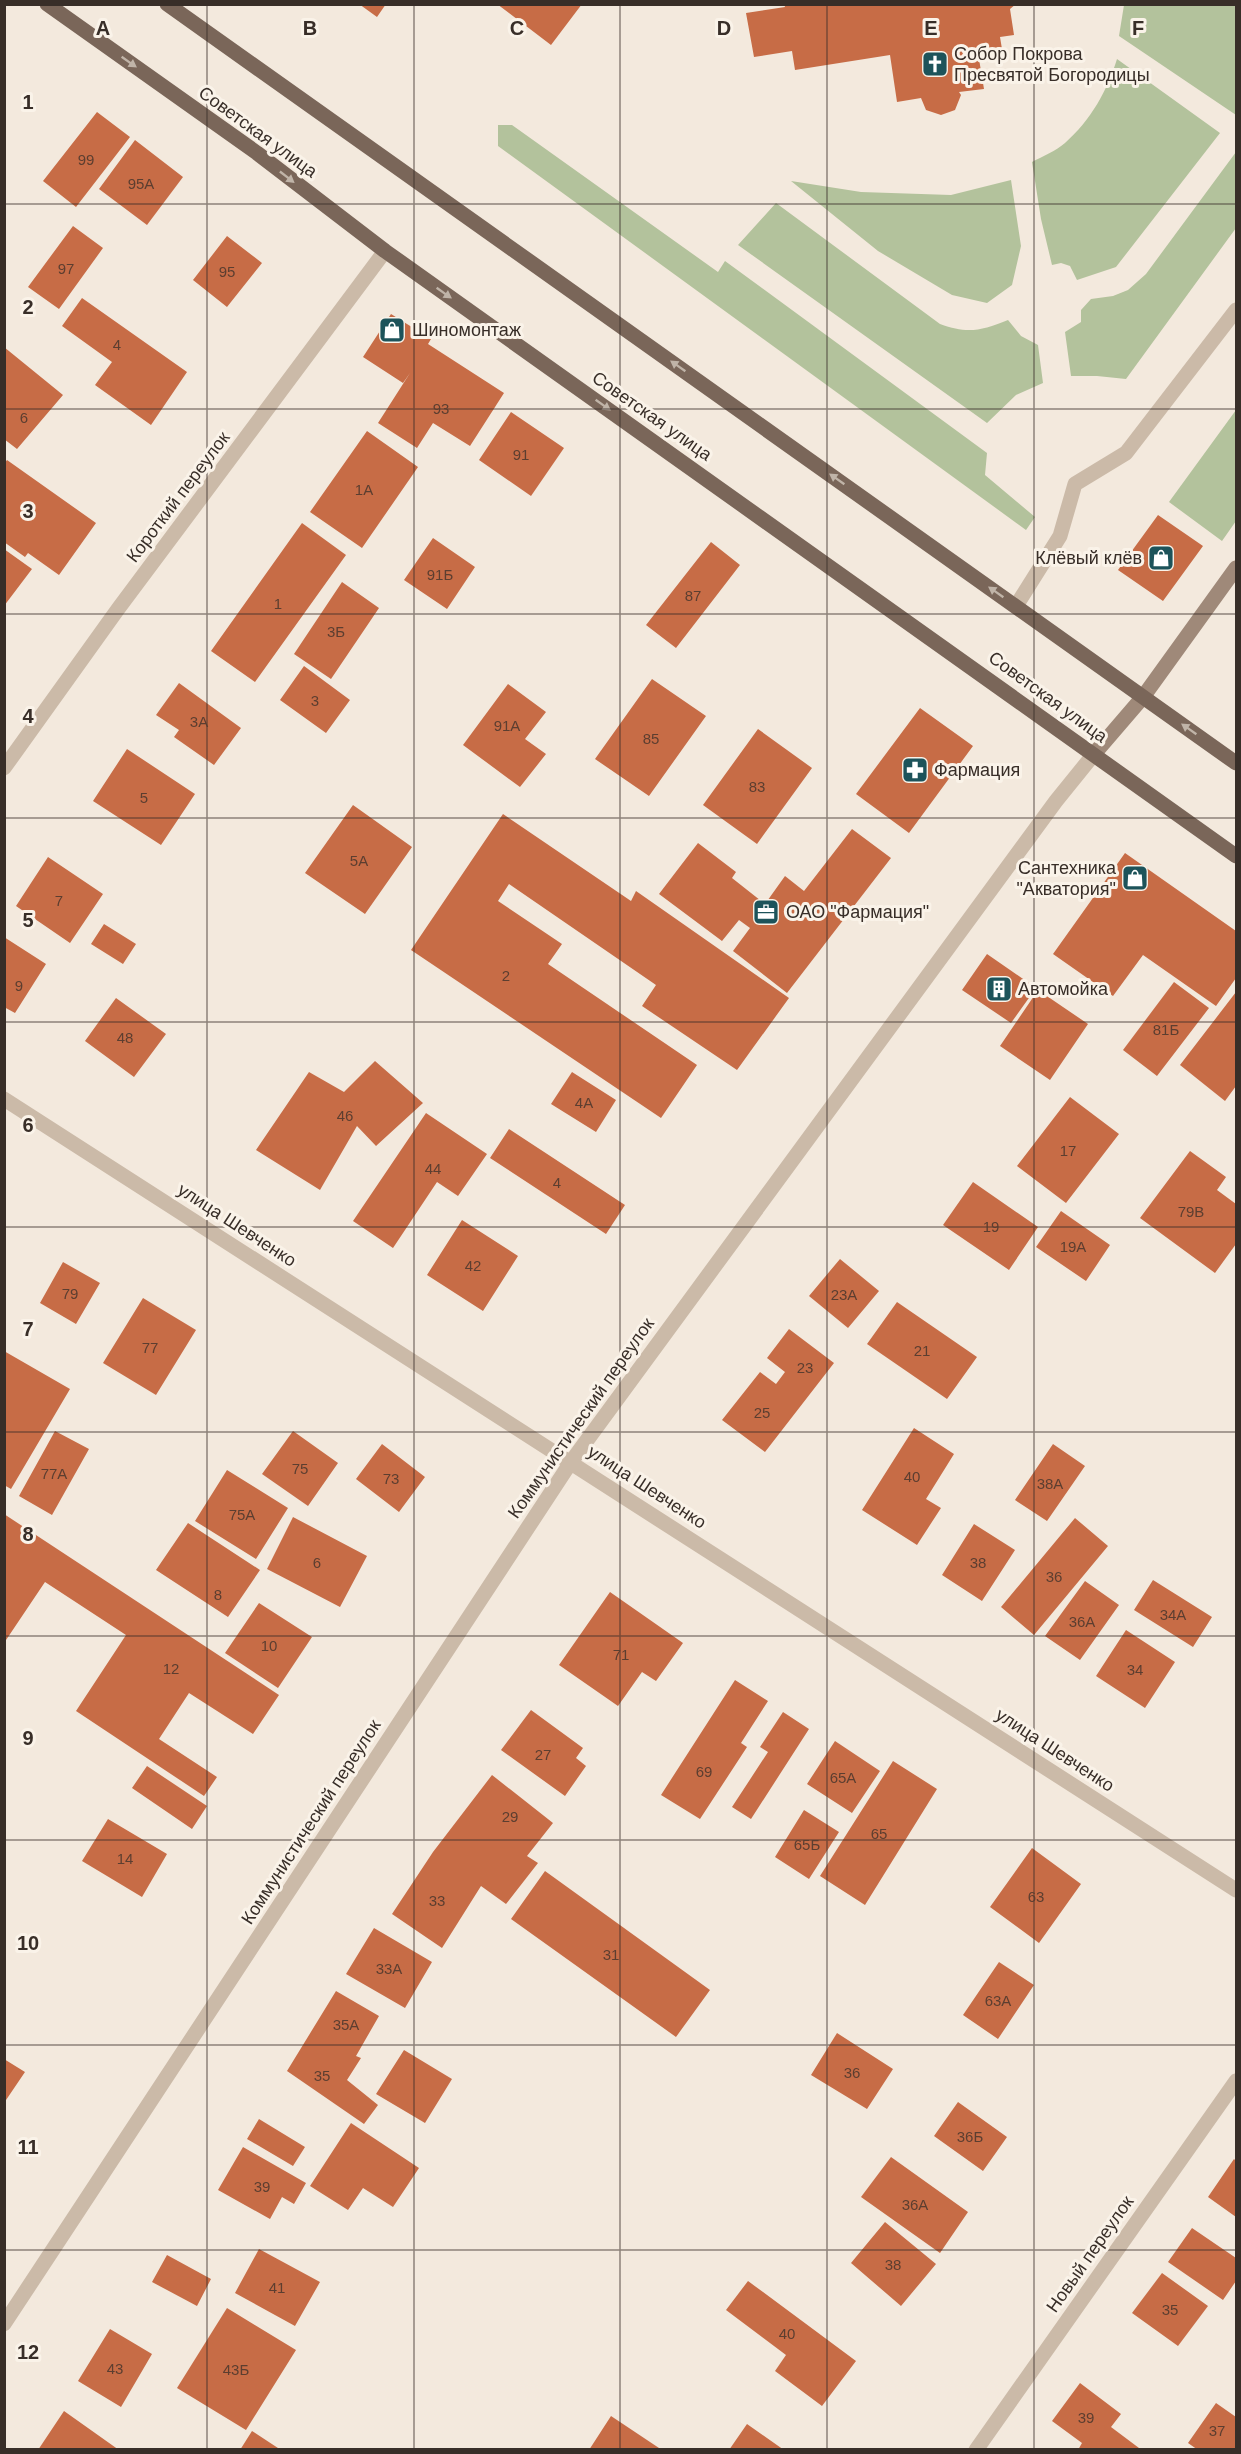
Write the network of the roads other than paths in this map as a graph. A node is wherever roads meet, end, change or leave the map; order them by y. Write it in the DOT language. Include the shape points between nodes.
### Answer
graph roads {
  1 [pos="47,4"];
  2 [pos="167,4"];
  3 [pos="385,251"];
  4 [pos="1236,310"];
  5 [pos="1236,568"];
  6 [pos="1016,606"];
  7 [pos="1143,697"];
  8 [pos="1094,754"];
  9 [pos="1236,763"];
  10 [pos="4,768"];
  11 [pos="1236,856"];
  12 [pos="4,1099"];
  13 [pos="571,1462"];
  14 [pos="1236,1890"];
  15 [pos="1236,2081"];
  16 [pos="4,2324"];
  17 [pos="976,2450"];
  1 -- 3 [label="main road, Советская улица, one-way" via="257,153"];
  6 -- 2 [label="main road, one-way"];
  3 -- 8 [label="main road, Советская улица, one-way"];
  3 -- 10 [label="street, Короткий переулок"];
  4 -- 6 [label="street" via="1126,453 1075,484 1060,536"];
  5 -- 7 [label="main road, Коммунистический переулок"];
  6 -- 7 [label="main road"];
  7 -- 8 [label="main road, Коммунистический переулок"];
  9 -- 7 [label="main road, one-way"];
  8 -- 11 [label="main road, Советская улица"];
  8 -- 13 [label="street, Коммунистический переулок"];
  12 -- 13 [label="street, улица Шевченко"];
  13 -- 14 [label="street, улица Шевченко"];
  13 -- 16 [label="street, Коммунистический переулок"];
  15 -- 17 [label="street, Новый переулок"];
}
